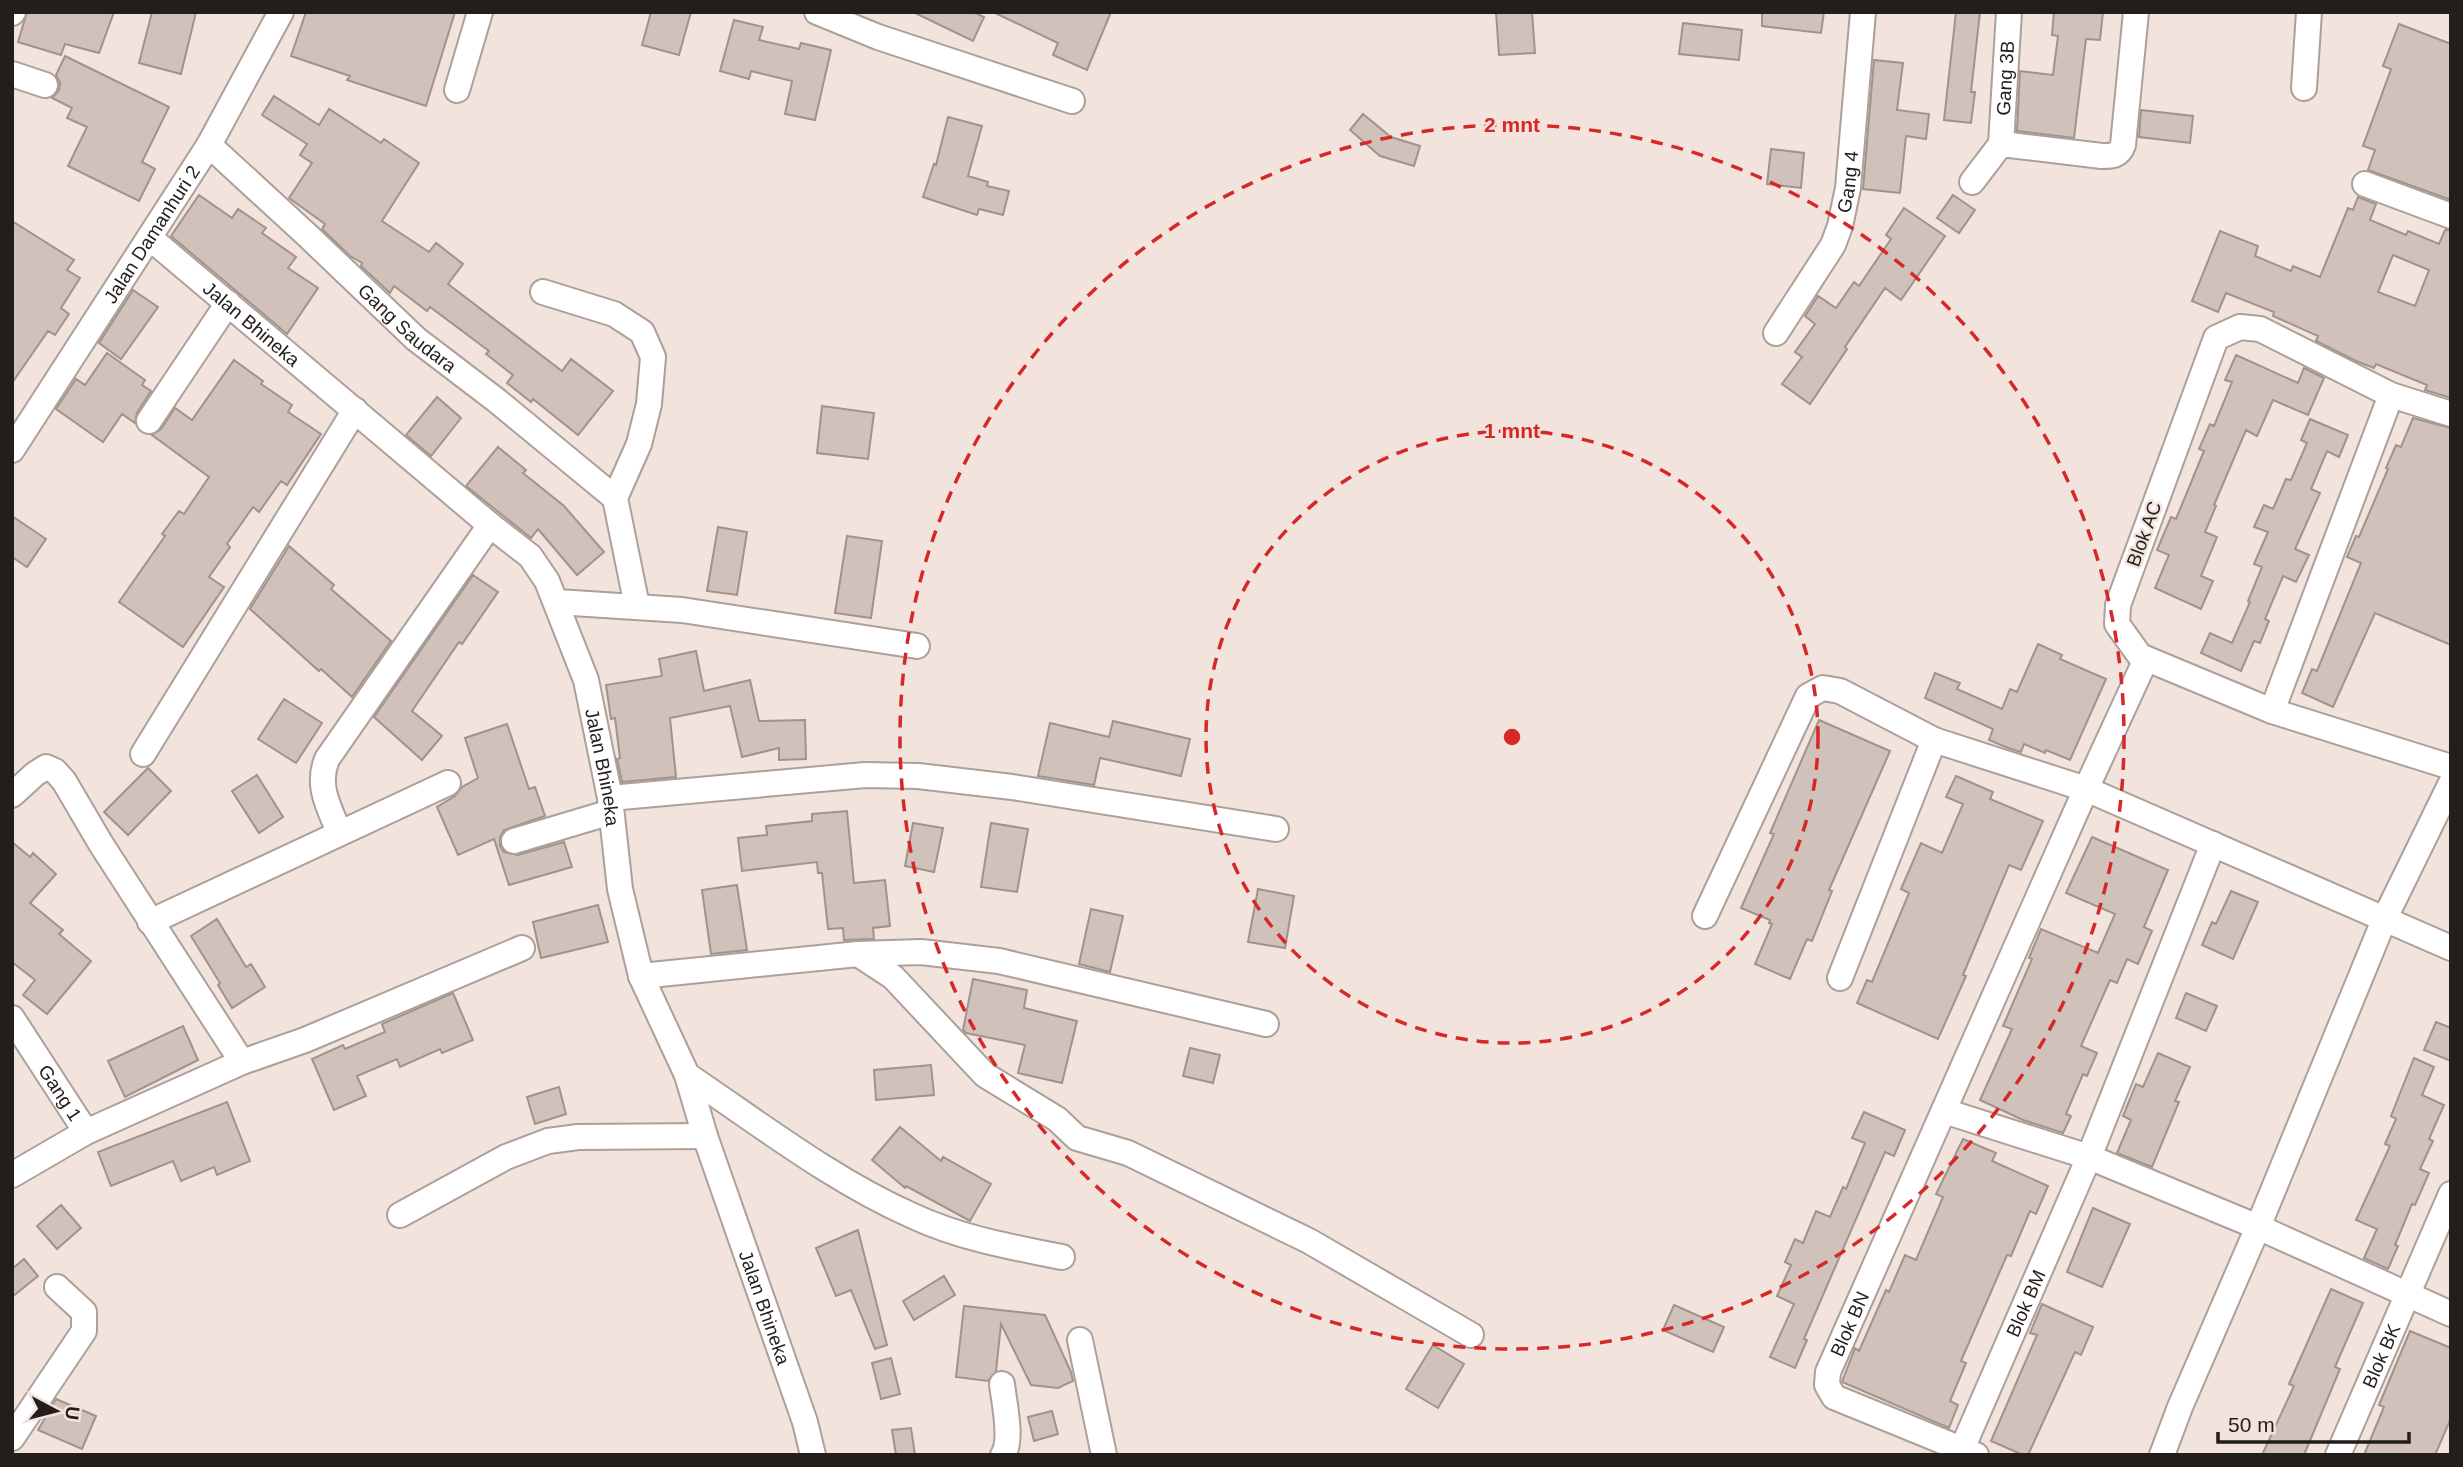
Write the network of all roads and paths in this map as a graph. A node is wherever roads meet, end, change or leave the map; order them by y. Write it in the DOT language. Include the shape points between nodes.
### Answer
graph roads {
  1 [pos="281,12"];
  2 [pos="480,12"];
  3 [pos="817,12"];
  4 [pos="1863,12"];
  5 [pos="2009,12"];
  6 [pos="2136,12"];
  7 [pos="2309,12"];
  8 [pos="12,74"];
  9 [pos="45,85"];
  10 [pos="2304,88"];
  11 [pos="457,90"];
  12 [pos="1072,101"];
  13 [pos="2001,144"];
  14 [pos="209,145"];
  15 [pos="1972,182"];
  16 [pos="2365,184"];
  17 [pos="2451,216"];
  18 [pos="150,238"];
  19 [pos="543,292"];
  20 [pos="228,303"];
  21 [pos="1776,333"];
  22 [pos="2391,395"];
  23 [pos="355,410"];
  24 [pos="2451,414"];
  25 [pos="149,421"];
  26 [pos="12,450"];
  27 [pos="615,498"];
  28 [pos="490,525"];
  29 [pos="557,602"];
  30 [pos="637,606"];
  31 [pos="917,646"];
  32 [pos="2146,659"];
  33 [pos="2272,711"];
  34 [pos="1934,740"];
  35 [pos="143,754"];
  36 [pos="2451,767"];
  37 [pos="448,783"];
  38 [pos="2451,783"];
  39 [pos="2085,789"];
  40 [pos="12,795"];
  41 [pos="611,805"];
  42 [pos="1276,829"];
  43 [pos="339,832"];
  44 [pos="514,841"];
  45 [pos="2213,844"];
  46 [pos="1705,916"];
  47 [pos="2384,920"];
  48 [pos="150,922"];
  49 [pos="523,948"];
  50 [pos="2451,948"];
  51 [pos="858,954"];
  52 [pos="640,976"];
  53 [pos="1840,978"];
  54 [pos="12,1018"];
  55 [pos="1266,1024"];
  56 [pos="242,1062"];
  57 [pos="687,1075"];
  58 [pos="1944,1111"];
  59 [pos="86,1132"];
  60 [pos="705,1136"];
  61 [pos="2089,1157"];
  62 [pos="12,1175"];
  63 [pos="2451,1194"];
  64 [pos="400,1215"];
  65 [pos="2258,1227"];
  66 [pos="1062,1257"];
  67 [pos="57,1287"];
  68 [pos="2406,1294"];
  69 [pos="2451,1314"];
  70 [pos="1471,1335"];
  71 [pos="1080,1340"];
  72 [pos="1002,1384"];
  73 [pos="12,1438"];
  74 [pos="1969,1452"];
  75 [pos="813,1455"];
  76 [pos="1003,1455"];
  77 [pos="1104,1455"];
  78 [pos="2162,1455"];
  79 [pos="2338,1455"];
  1 -- 14 [label="street, Jalan Damanhuri 2"];
  2 -- 11 [label="street"];
  3 -- 12 [label="street" via="878,37"];
  4 -- 21 [label="street, Gang 4" via="1848,188 1840,226 1833,245"];
  5 -- 13 [label="street, Gang 3B"];
  6 -- 13 [label="street" via="2121,151 2112,156"];
  7 -- 10 [label="street"];
  8 -- 9 [label="street"];
  13 -- 15 [label="street"];
  14 -- 18 [label="street, Jalan Damanhuri 2"];
  14 -- 27 [label="street, Gang Saudara" via="416,340"];
  16 -- 17 [label="street"];
  18 -- 20 [label="street, Jalan Bhineka"];
  18 -- 26 [label="street, Jalan Damanhuri 2"];
  19 -- 27 [label="street" via="614,314 642,332 653,356 649,404 639,444"];
  20 -- 23 [label="street, Jalan Bhineka"];
  20 -- 25 [label="street"];
  22 -- 24 [label="street, Blok AC"];
  22 -- 32 [label="street, Blok AC" via="2260,330 2240,327 2216,338 2118,606 2116,624"];
  22 -- 33 [label="street"];
  23 -- 28 [label="street, Jalan Bhineka"];
  23 -- 35 [label="street"];
  27 -- 30 [label="street"];
  28 -- 29 [label="street, Jalan Bhineka" via="530,556"];
  28 -- 43 [label="street" via="327,759 322,790"];
  29 -- 30 [label="street"];
  29 -- 41 [label="street, Jalan Bhineka" via="586,680"];
  30 -- 31 [label="street"];
  32 -- 33 [label="street, Blok AC"];
  32 -- 39 [label="street"];
  33 -- 36 [label="street, Blok AC"];
  34 -- 39 [label="street"];
  34 -- 46 [label="street" via="1840,691 1823,688 1808,696"];
  34 -- 53 [label="street"];
  37 -- 43 [label="street"];
  38 -- 47 [label="street"];
  39 -- 45 [label="street"];
  39 -- 58 [label="street"];
  40 -- 48 [label="street" via="46,767 55,771"];
  41 -- 42 [label="street" via="865,775 918,776"];
  41 -- 44 [label="street"];
  41 -- 52 [label="street, Jalan Bhineka" via="620,889"];
  43 -- 48 [label="street"];
  45 -- 47 [label="street"];
  45 -- 61 [label="street, Blok BM"];
  47 -- 50 [label="street"];
  47 -- 65 [label="street"];
  48 -- 56 [label="street"];
  49 -- 56 [label="street"];
  51 -- 52 [label="street"];
  51 -- 55 [label="street" via="921,952 999,961"];
  51 -- 70 [label="street" via="893,977 985,1075 1057,1119 1077,1138 1128,1153 1287,1229"];
  52 -- 57 [label="street, Jalan Bhineka"];
  54 -- 59 [label="street, Gang 1"];
  56 -- 59 [label="street"];
  57 -- 60 [label="street, Jalan Bhineka"];
  57 -- 66 [label="street" via="855,1187 914,1217 988,1242"];
  58 -- 61 [label="street"];
  58 -- 74 [label="street, Blok BN" via="1828,1372 1827,1385 1834,1397"];
  59 -- 62 [label="street"];
  60 -- 64 [label="street" via="548,1141 506,1157"];
  60 -- 75 [label="street, Jalan Bhineka"];
  61 -- 65 [label="street"];
  61 -- 74 [label="street, Blok BM"];
  63 -- 68 [label="street, Blok BK"];
  65 -- 68 [label="street"];
  65 -- 78 [label="street"];
  67 -- 73 [label="street" via="84,1312 84,1331"];
  68 -- 69 [label="street"];
  68 -- 79 [label="street, Blok BK"];
  71 -- 77 [label="street"];
  72 -- 76 [label="street" via="1008,1437"];
}
